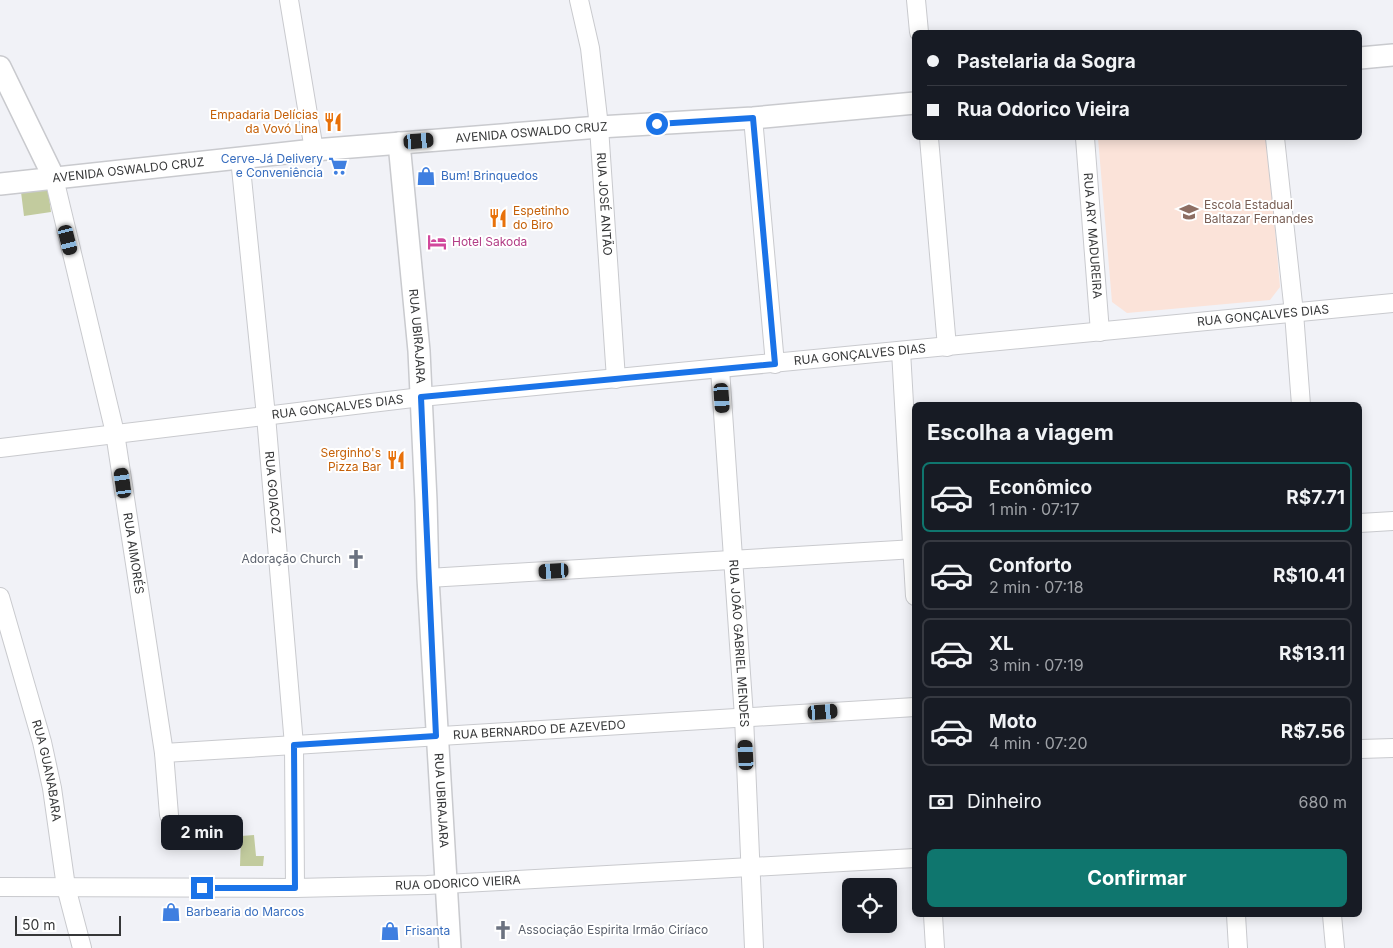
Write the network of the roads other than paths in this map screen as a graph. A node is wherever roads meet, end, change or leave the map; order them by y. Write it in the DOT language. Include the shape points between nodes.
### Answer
graph roads {
  1 [pos="289,0"];
  2 [pos="579,0"];
  3 [pos="916,0"];
  4 [pos="919,30"];
  5 [pos="1393,55"];
  6 [pos="1362,58"];
  7 [pos="0,67"];
  8 [pos="912,103"];
  9 [pos="753,118"];
  10 [pos="599,127"];
  11 [pos="929,140"];
  12 [pos="1085,140"];
  13 [pos="1275,140"];
  14 [pos="399,143"];
  15 [pos="314,150"];
  16 [pos="240,158"];
  17 [pos="54,178"];
  18 [pos="0,184"];
  19 [pos="1393,303"];
  20 [pos="1294,313"];
  21 [pos="1100,332"];
  22 [pos="947,347"];
  23 [pos="901,351"];
  24 [pos="775,364"];
  25 [pos="720,369"];
  26 [pos="616,379"];
  27 [pos="421,397"];
  28 [pos="1301,402"];
  29 [pos="266,416"];
  30 [pos="115,433"];
  31 [pos="0,448"];
  32 [pos="912,519"];
  33 [pos="1393,521"];
  34 [pos="1362,523"];
  35 [pos="912,549"];
  36 [pos="733,560"];
  37 [pos="428,578"];
  38 [pos="0,597"];
  39 [pos="912,707"];
  40 [pos="744,717"];
  41 [pos="436,736"];
  42 [pos="294,745"];
  43 [pos="1393,748"];
  44 [pos="1362,749"];
  45 [pos="164,753"];
  46 [pos="169,815"];
  47 [pos="912,858"];
  48 [pos="751,867"];
  49 [pos="446,885"];
  50 [pos="0,887"];
  51 [pos="66,887"];
  52 [pos="295,888"];
  53 [pos="933,917"];
  54 [pos="1236,917"];
  55 [pos="1332,917"];
  56 [pos="1335,946"];
  57 [pos="82,948"];
  58 [pos="450,948"];
  59 [pos="459,948"];
  60 [pos="754,948"];
  61 [pos="935,948"];
  62 [pos="1238,948"];
  1 -- 15 [label="street"];
  2 -- 10 [label="street, RUA JOSÉ ANTÃO" via="590,48"];
  3 -- 4 [label="street"];
  5 -- 6 [label="main road"];
  7 -- 17 [label="main road"];
  8 -- 9 [label="main road, AVENIDA OSWALDO CRUZ"];
  9 -- 10 [label="main road, AVENIDA OSWALDO CRUZ"];
  9 -- 24 [label="street"];
  10 -- 14 [label="main road, AVENIDA OSWALDO CRUZ"];
  10 -- 26 [label="street, RUA JOSÉ ANTÃO"];
  11 -- 22 [label="street"];
  12 -- 21 [label="street, RUA ARY MADUREIRA"];
  13 -- 20 [label="street"];
  14 -- 15 [label="main road, AVENIDA OSWALDO CRUZ"];
  14 -- 27 [label="main road, RUA UBIRAJARA"];
  15 -- 16 [label="main road, AVENIDA OSWALDO CRUZ"];
  16 -- 17 [label="main road, AVENIDA OSWALDO CRUZ"];
  16 -- 29 [label="street, RUA GOIACOZ"];
  17 -- 18 [label="main road, AVENIDA OSWALDO CRUZ"];
  17 -- 30 [label="street, RUA AIMORÉS"];
  19 -- 20 [label="street, RUA GONÇALVES DIAS"];
  20 -- 21 [label="street, RUA GONÇALVES DIAS"];
  20 -- 28 [label="street"];
  21 -- 22 [label="street, RUA GONÇALVES DIAS"];
  22 -- 23 [label="street, RUA GONÇALVES DIAS"];
  23 -- 24 [label="street, RUA GONÇALVES DIAS"];
  23 -- 32 [label="street"];
  24 -- 25 [label="street, RUA GONÇALVES DIAS"];
  25 -- 26 [label="street, RUA GONÇALVES DIAS"];
  25 -- 36 [label="street, RUA JOÃO GABRIEL MENDES"];
  26 -- 27 [label="street, RUA GONÇALVES DIAS"];
  27 -- 29 [label="street, RUA GONÇALVES DIAS"];
  27 -- 37 [label="main road, RUA UBIRAJARA"];
  29 -- 30 [label="street, RUA GONÇALVES DIAS"];
  29 -- 42 [label="street, RUA GOIACOZ"];
  30 -- 31 [label="street, RUA GONÇALVES DIAS"];
  30 -- 45 [label="street, RUA AIMORÉS"];
  33 -- 34 [label="street"];
  35 -- 36 [label="street"];
  36 -- 37 [label="street"];
  36 -- 40 [label="street, RUA JOÃO GABRIEL MENDES"];
  37 -- 41 [label="main road, RUA UBIRAJARA"];
  38 -- 51 [label="street, RUA GUANABARA" via="42,742"];
  39 -- 40 [label="street, RUA BERNARDO DE AZEVEDO"];
  40 -- 41 [label="street, RUA BERNARDO DE AZEVEDO"];
  40 -- 48 [label="street, RUA JOÃO GABRIEL MENDES"];
  41 -- 42 [label="street, RUA BERNARDO DE AZEVEDO"];
  41 -- 49 [label="main road, RUA UBIRAJARA"];
  42 -- 45 [label="street, RUA BERNARDO DE AZEVEDO"];
  42 -- 52 [label="street, RUA GOIACOZ"];
  43 -- 44 [label="street"];
  45 -- 46 [label="street, RUA AIMORÉS"];
  47 -- 48 [label="street, RUA ODORICO VIEIRA"];
  48 -- 49 [label="street, RUA ODORICO VIEIRA"];
  48 -- 60 [label="street, RUA JOÃO GABRIEL MENDES"];
  49 -- 52 [label="street, RUA ODORICO VIEIRA"];
  49 -- 58 [label="main road, RUA UBIRAJARA"];
  49 -- 59 [label="main road"];
  50 -- 51 [label="street, RUA ODORICO VIEIRA"];
  51 -- 52 [label="street, RUA ODORICO VIEIRA"];
  51 -- 57 [label="street, RUA GUANABARA"];
  53 -- 61 [label="street"];
  54 -- 62 [label="street"];
  55 -- 56 [label="street"];
}
